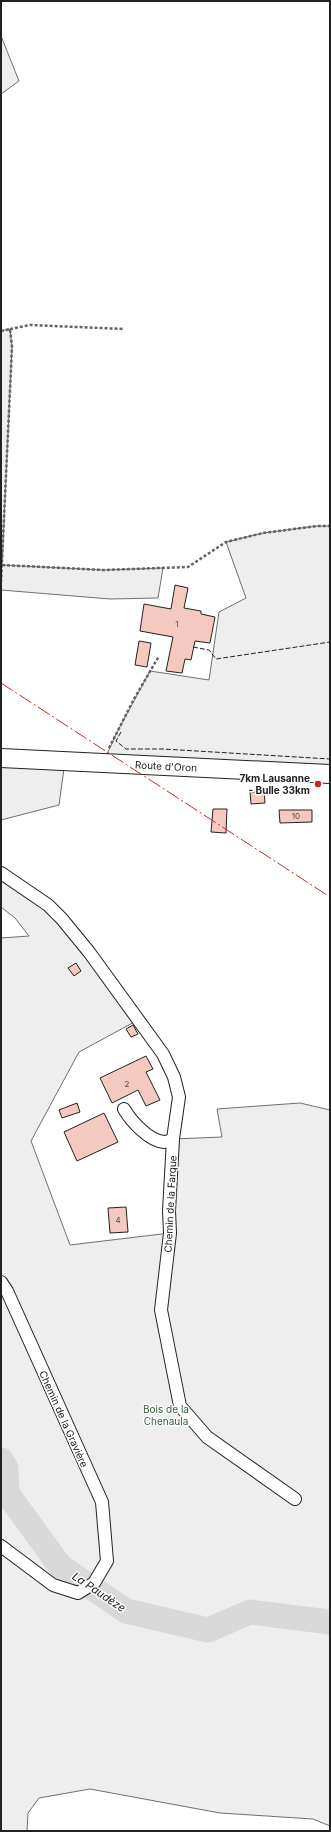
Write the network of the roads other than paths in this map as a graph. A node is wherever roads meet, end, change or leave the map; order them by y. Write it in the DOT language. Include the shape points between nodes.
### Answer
graph roads {
  1 [pos="1,758"];
  2 [pos="330,774"];
  3 [pos="1,873"];
  4 [pos="124,1109"];
  5 [pos="173,1139"];
  6 [pos="1,1282"];
  7 [pos="295,1499"];
  8 [pos="1,1546"];
  1 -- 2 [label="main road, Route d'Oron"];
  3 -- 5 [label="street, Chemin de la Farque" via="48,905 62,919 163,1054 174,1076 179,1096"];
  4 -- 5 [label="street, Chemin de la Farque" via="132,1121 152,1138 164,1142"];
  5 -- 7 [label="street, Chemin de la Farque" via="170,1233 162,1310 180,1406 207,1437"];
  6 -- 8 [label="street, Chemin de la Gravière" via="102,1502 107,1561 94,1583 78,1593 53,1585"];
}
